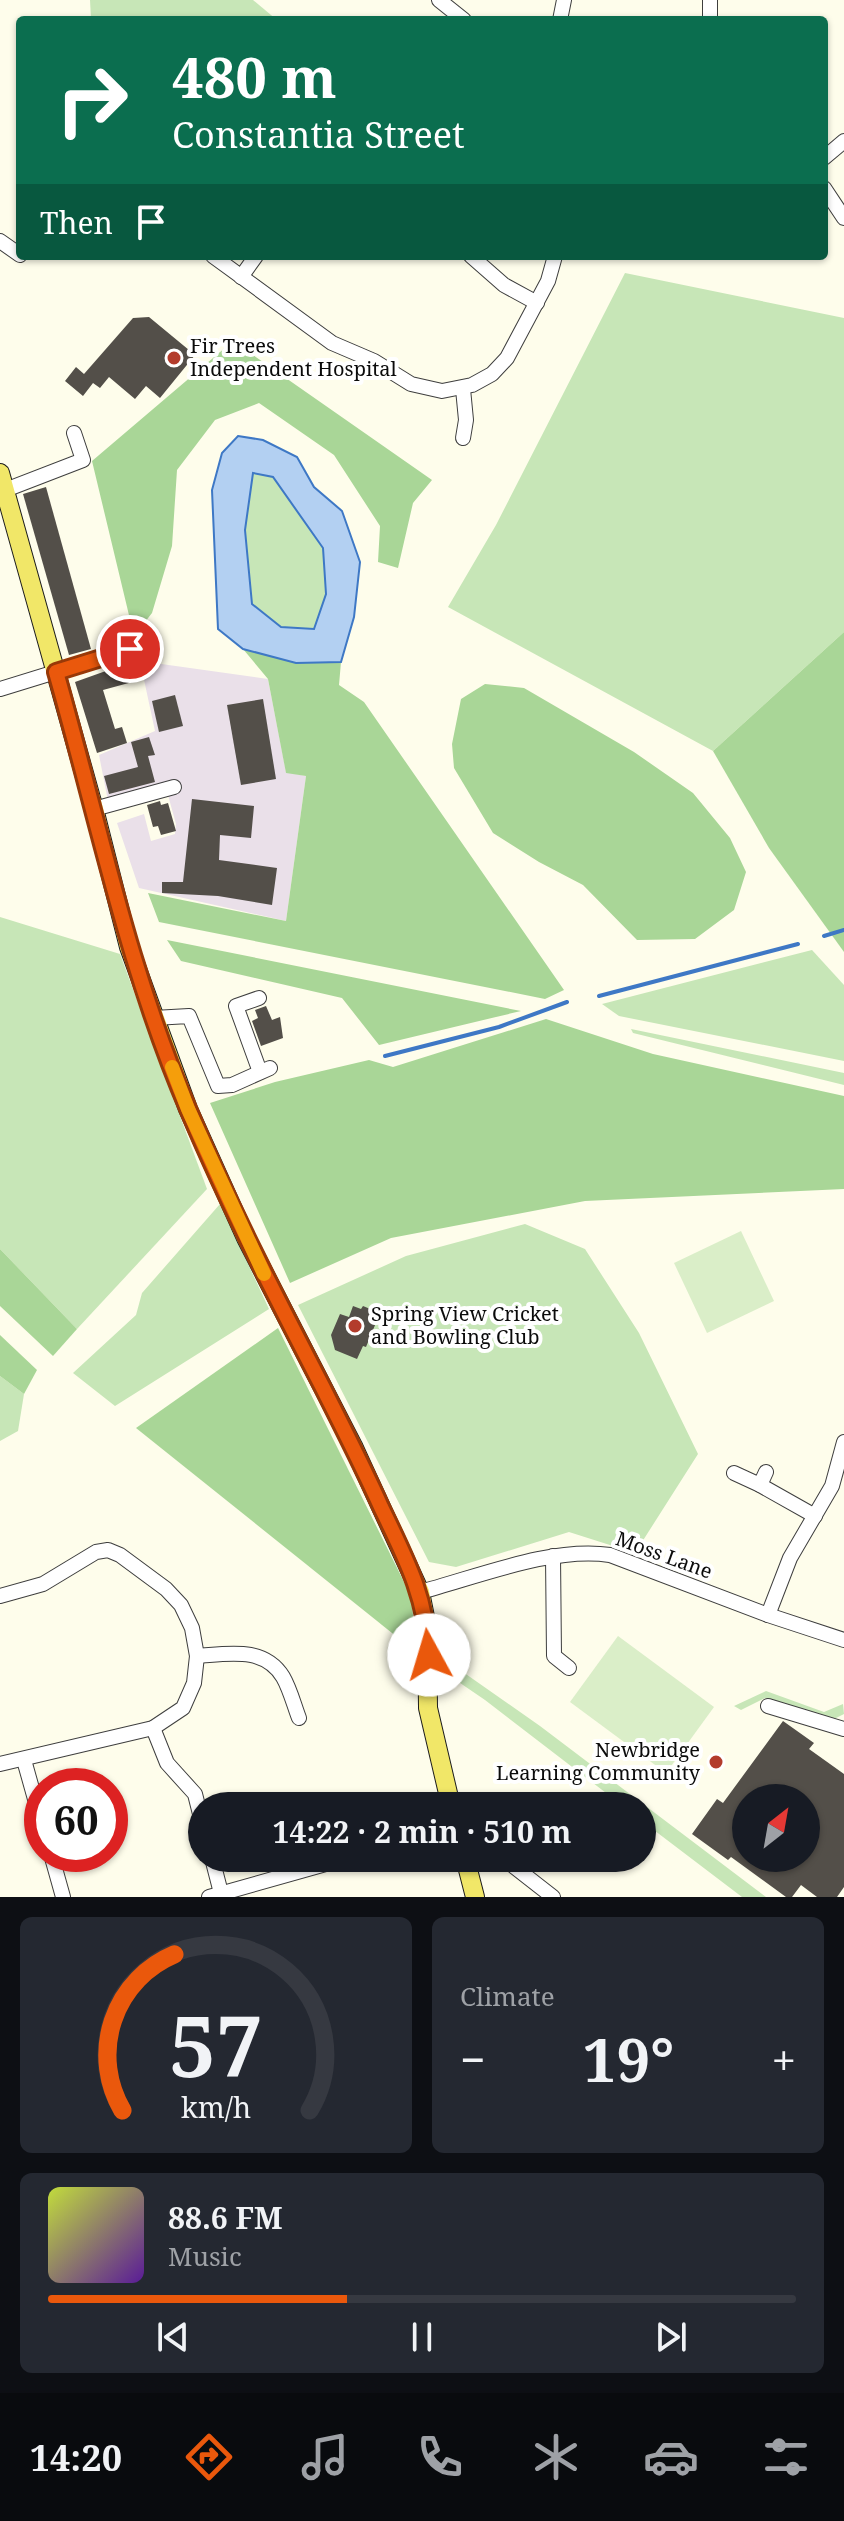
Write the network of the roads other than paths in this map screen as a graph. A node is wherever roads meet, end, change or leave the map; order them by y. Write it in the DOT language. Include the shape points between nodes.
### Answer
graph roads {
  1 [pos="439,0"];
  2 [pos="459,16"];
  3 [pos="844,141"];
  4 [pos="828,155"];
  5 [pos="828,195"];
  6 [pos="844,218"];
  7 [pos="218,260"];
  8 [pos="253,260"];
  9 [pos="476,260"];
  10 [pos="554,260"];
  11 [pos="241,277"];
  12 [pos="537,303"];
  13 [pos="463,389"];
  14 [pos="74,433"];
  15 [pos="463,438"];
  16 [pos="2,485"];
  17 [pos="130,649"];
  18 [pos="56,672"];
  19 [pos="0,689"];
  20 [pos="174,787"];
  21 [pos="94,809"];
  22 [pos="259,998"];
  23 [pos="154,1018"];
  24 [pos="844,1442"];
  25 [pos="734,1473"];
  26 [pos="815,1516"];
  27 [pos="553,1556"];
  28 [pos="420,1592"];
  29 [pos="0,1596"];
  30 [pos="768,1615"];
  31 [pos="844,1640"];
  32 [pos="197,1656"];
  33 [pos="569,1668"];
  34 [pos="768,1706"];
  35 [pos="299,1718"];
  36 [pos="153,1728"];
  37 [pos="844,1729"];
  38 [pos="24,1760"];
  39 [pos="0,1764"];
  40 [pos="26,1768"];
  41 [pos="193,1792"];
  42 [pos="448,1792"];
  43 [pos="56,1872"];
  44 [pos="213,1872"];
  45 [pos="297,1872"];
  46 [pos="469,1872"];
  47 [pos="521,1872"];
  48 [pos="215,1895"];
  49 [pos="63,1897"];
  50 [pos="475,1897"];
  51 [pos="553,1897"];
  1 -- 2 [label="street"];
  3 -- 4 [label="street"];
  5 -- 6 [label="street"];
  7 -- 11 [label="street"];
  8 -- 11 [label="street"];
  9 -- 12 [label="street" via="504,285"];
  10 -- 12 [label="street"];
  11 -- 13 [label="street" via="325,339 401,379 431,390"];
  12 -- 13 [label="street" via="507,358 492,374"];
  13 -- 15 [label="street"];
  14 -- 16 [label="street" via="83,460"];
  16 -- 18 [label="main road"];
  17 -- 18 [label="street"];
  18 -- 19 [label="street"];
  18 -- 21 [label="main road"];
  20 -- 21 [label="street"];
  21 -- 23 [label="main road" via="129,947"];
  22 -- 23 [label="street" via="236,1006 265,1070 232,1085 218,1086 189,1016"];
  23 -- 28 [label="main road" via="188,1109"];
  24 -- 26 [label="street" via="832,1486"];
  25 -- 26 [label="street" via="763,1479"];
  26 -- 30 [label="street" via="790,1558"];
  27 -- 28 [label="street, Moss Lane"];
  27 -- 30 [label="street, Moss Lane" via="610,1555"];
  27 -- 33 [label="street" via="554,1656"];
  28 -- 42 [label="main road" via="427,1627 428,1708"];
  29 -- 32 [label="street" via="43,1584 108,1550 181,1605"];
  30 -- 31 [label="street, Moss Lane"];
  32 -- 35 [label="street" via="246,1652 270,1663 283,1677"];
  32 -- 36 [label="street" via="194,1683 183,1708"];
  34 -- 37 [label="street"];
  36 -- 38 [label="street"];
  36 -- 41 [label="street" via="167,1763"];
  38 -- 39 [label="street"];
  38 -- 40 [label="street"];
  43 -- 49 [label="street"];
  44 -- 48 [label="street"];
  45 -- 48 [label="street"];
  46 -- 50 [label="main road"];
  47 -- 51 [label="street"];
}
